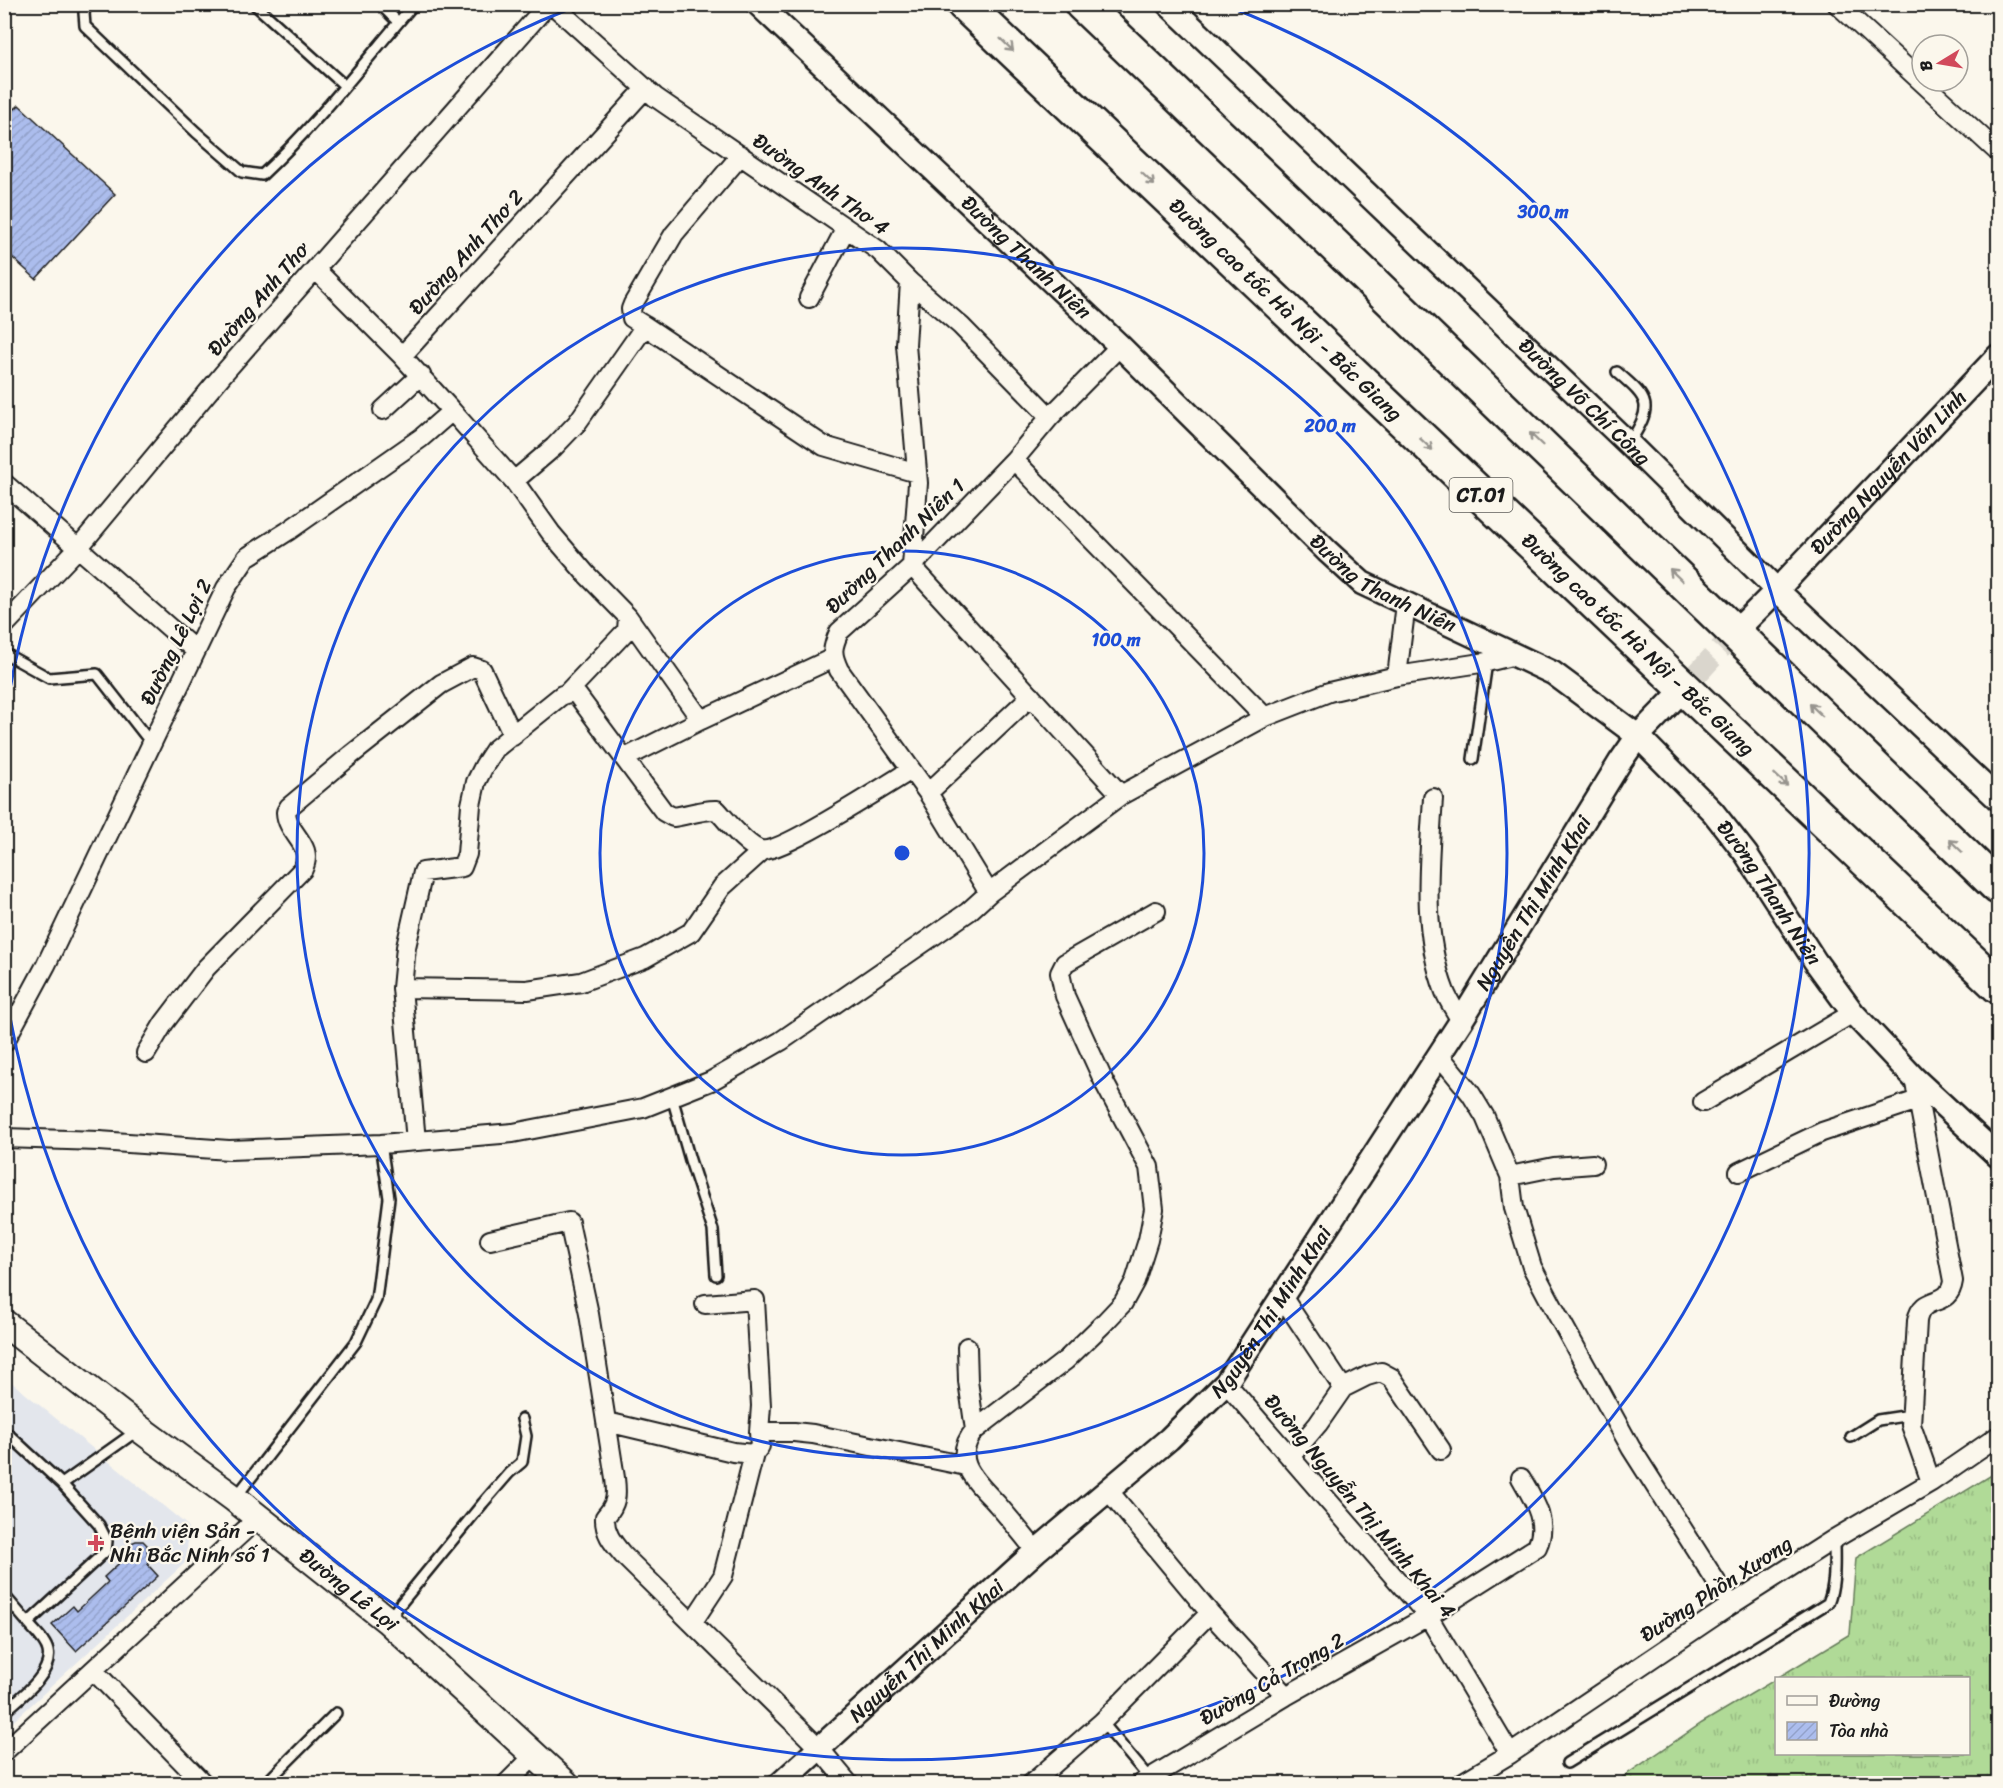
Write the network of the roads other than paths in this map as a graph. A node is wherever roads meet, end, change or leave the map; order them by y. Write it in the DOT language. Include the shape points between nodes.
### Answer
graph roads {
  1 [pos="87,4"];
  2 [pos="254,4"];
  3 [pos="380,4"];
  4 [pos="414,4"];
  5 [pos="550,4"];
  6 [pos="758,4"];
  7 [pos="964,4"];
  8 [pos="1082,4"];
  9 [pos="1168,4"];
  10 [pos="1837,4"];
  11 [pos="399,22"];
  12 [pos="345,86"];
  13 [pos="646,88"];
  14 [pos="1998,152"];
  15 [pos="741,155"];
  16 [pos="846,228"];
  17 [pos="315,269"];
  18 [pos="910,282"];
  19 [pos="809,298"];
  20 [pos="645,326"];
  21 [pos="1120,346"];
  22 [pos="402,356"];
  23 [pos="1998,356"];
  24 [pos="1617,372"];
  25 [pos="421,375"];
  26 [pos="383,410"];
  27 [pos="452,411"];
  28 [pos="1050,417"];
  29 [pos="1629,444"];
  30 [pos="1014,460"];
  31 [pos="917,473"];
  32 [pos="514,481"];
  33 [pos="4,483"];
  34 [pos="79,547"];
  35 [pos="912,566"];
  36 [pos="1778,590"];
  37 [pos="1406,604"];
  38 [pos="628,617"];
  39 [pos="1746,621"];
  40 [pos="4,626"];
  41 [pos="196,651"];
  42 [pos="4,653"];
  43 [pos="1515,655"];
  44 [pos="833,658"];
  45 [pos="1487,662"];
  46 [pos="1397,676"];
  47 [pos="568,692"];
  48 [pos="1031,696"];
  49 [pos="1675,698"];
  50 [pos="1265,717"];
  51 [pos="700,720"];
  52 [pos="513,736"];
  53 [pos="1638,736"];
  54 [pos="152,743"];
  55 [pos="625,758"];
  56 [pos="1473,759"];
  57 [pos="911,770"];
  58 [pos="928,793"];
  59 [pos="1121,795"];
  60 [pos="1433,798"];
  61 [pos="1998,800"];
  62 [pos="762,850"];
  63 [pos="1998,886"];
  64 [pos="989,893"];
  65 [pos="1156,911"];
  66 [pos="1998,986"];
  67 [pos="402,988"];
  68 [pos="1853,1013"];
  69 [pos="1461,1021"];
  70 [pos="4,1043"];
  71 [pos="146,1053"];
  72 [pos="1439,1055"];
  73 [pos="1916,1089"];
  74 [pos="672,1096"];
  75 [pos="1703,1102"];
  76 [pos="4,1138"];
  77 [pos="416,1141"];
  78 [pos="381,1144"];
  79 [pos="1998,1156"];
  80 [pos="1593,1164"];
  81 [pos="1739,1172"];
  82 [pos="1510,1176"];
  83 [pos="490,1240"];
  84 [pos="716,1275"];
  85 [pos="1283,1298"];
  86 [pos="705,1304"];
  87 [pos="4,1323"];
  88 [pos="967,1347"];
  89 [pos="1226,1383"];
  90 [pos="1343,1388"];
  91 [pos="1911,1415"];
  92 [pos="522,1419"];
  93 [pos="607,1422"];
  94 [pos="140,1429"];
  95 [pos="975,1430"];
  96 [pos="759,1432"];
  97 [pos="4,1433"];
  98 [pos="1998,1436"];
  99 [pos="1851,1437"];
  100 [pos="1441,1450"];
  101 [pos="754,1454"];
  102 [pos="1290,1457"];
  103 [pos="966,1466"];
  104 [pos="1521,1478"];
  105 [pos="1931,1482"];
  106 [pos="62,1484"];
  107 [pos="1108,1490"];
  108 [pos="235,1499"];
  109 [pos="258,1518"];
  110 [pos="1834,1539"];
  111 [pos="1036,1551"];
  112 [pos="4,1595"];
  113 [pos="1731,1605"];
  114 [pos="1210,1613"];
  115 [pos="1428,1616"];
  116 [pos="387,1620"];
  117 [pos="28,1623"];
  118 [pos="692,1623"];
  119 [pos="93,1670"];
  120 [pos="1286,1696"];
  121 [pos="4,1712"];
  122 [pos="336,1713"];
  123 [pos="1102,1722"];
  124 [pos="819,1748"];
  125 [pos="4,1752"];
  126 [pos="536,1754"];
  127 [pos="1510,1754"];
  128 [pos="1567,1763"];
  129 [pos="1144,1781"];
  130 [pos="204,1784"];
  131 [pos="265,1784"];
  132 [pos="506,1784"];
  133 [pos="566,1784"];
  134 [pos="780,1784"];
  135 [pos="849,1784"];
  136 [pos="1031,1784"];
  137 [pos="1460,1784"];
  1 -- 12 [label="lane" via="85,26 242,172 262,176"];
  2 -- 12 [label="lane"];
  3 -- 11 [label="lane"];
  4 -- 11 [label="lane"];
  5 -- 13 [label="street, Đường Anh Thơ 4"];
  5 -- 17 [label="street, Đường Anh Thơ"];
  6 -- 21 [label="street, Đường Thanh Niên"];
  7 -- 66 [label="highway, Đường cao tốc Hà Nội - Bắc Giang / CT.01, one-way"];
  63 -- 8 [label="highway, one-way"];
  9 -- 29 [label="street, Đường Võ Chí Công"];
  10 -- 14 [label="street"];
  11 -- 12 [label="lane"];
  13 -- 15 [label="street, Đường Anh Thơ 4"];
  13 -- 22 [label="street, Đường Anh Thơ 2"];
  15 -- 16 [label="street, Đường Anh Thơ 4"];
  15 -- 20 [label="street" via="674,234 633,303 632,318"];
  16 -- 18 [label="street, Đường Anh Thơ 4" via="878,250"];
  16 -- 19 [label="street"];
  17 -- 22 [label="street"];
  17 -- 34 [label="street, Đường Anh Thơ"];
  18 -- 28 [label="street, Đường Anh Thơ 4" via="961,326"];
  18 -- 31 [label="street" via="906,345"];
  20 -- 31 [label="street" via="824,446"];
  20 -- 32 [label="street" via="577,423"];
  21 -- 28 [label="street, Đường Thanh Niên 1"];
  21 -- 37 [label="street, Đường Thanh Niên" via="1362,583"];
  22 -- 25 [label="street"];
  23 -- 36 [label="street, Đường Nguyễn Văn Linh"];
  24 -- 29 [label="lane" via="1640,392 1644,401 1645,414"];
  25 -- 26 [label="street"];
  25 -- 27 [label="street"];
  27 -- 32 [label="street"];
  27 -- 41 [label="street, Đường Lê Lợi 2" via="411,445 247,557 226,588"];
  28 -- 30 [label="street, Đường Thanh Niên 1"];
  29 -- 36 [label="street, Đường Võ Chí Công"];
  30 -- 35 [label="street, Đường Thanh Niên 1"];
  30 -- 50 [label="street"];
  31 -- 35 [label="street"];
  32 -- 38 [label="street" via="551,533"];
  33 -- 34 [label="street"];
  34 -- 40 [label="street, Đường Anh Thơ"];
  34 -- 41 [label="street"];
  35 -- 44 [label="street, Đường Thanh Niên 1" via="838,632"];
  35 -- 48 [label="street"];
  36 -- 39 [label="street, Đường Nguyễn Văn Linh"];
  36 -- 61 [label="street, Đường Võ Chí Công"];
  37 -- 43 [label="street, Đường Thanh Niên"];
  37 -- 46 [label="street"];
  38 -- 47 [label="street" via="627,630"];
  38 -- 51 [label="street"];
  41 -- 54 [label="street, Đường Lê Lợi 2"];
  42 -- 54 [label="lane" via="49,678 97,674"];
  43 -- 45 [label="street"];
  43 -- 53 [label="street, Đường Thanh Niên" via="1553,673"];
  44 -- 51 [label="street"];
  44 -- 57 [label="street"];
  45 -- 46 [label="street"];
  45 -- 56 [label="lane"];
  46 -- 50 [label="street" via="1329,692"];
  47 -- 52 [label="street"];
  47 -- 55 [label="street" via="578,696"];
  48 -- 58 [label="street"];
  48 -- 59 [label="street"];
  49 -- 53 [label="street, Nguyễn Thị Minh Khai"];
  50 -- 59 [label="street"];
  51 -- 55 [label="street"];
  52 -- 67 [label="street" via="495,749 476,782 462,867 423,872 406,947"];
  52 -- 71 [label="street" via="482,670 473,667 441,684 290,807 286,818 307,856 303,869 206,968"];
  53 -- 68 [label="street, Đường Thanh Niên" via="1713,812 1746,854"];
  53 -- 69 [label="street, Nguyễn Thị Minh Khai"];
  54 -- 70 [label="street, Đường Lê Lợi 2" via="46,965"];
  55 -- 62 [label="street" via="664,812 674,818 717,810 749,844"];
  57 -- 58 [label="street"];
  57 -- 62 [label="street" via="819,826 776,848"];
  58 -- 64 [label="street"];
  59 -- 64 [label="street"];
  60 -- 69 [label="street" via="1428,914 1445,993"];
  62 -- 67 [label="street" via="722,887 691,932 645,958 581,982 527,990"];
  64 -- 74 [label="street" via="968,912 781,1041 711,1081"];
  65 -- 95 [label="street" via="1065,963 1060,973 1065,996 1105,1084 1149,1167 1154,1209 1135,1281 1123,1303 1066,1360"];
  67 -- 77 [label="street"];
  68 -- 73 [label="street, Đường Thanh Niên"];
  68 -- 75 [label="street"];
  69 -- 72 [label="street, Nguyễn Thị Minh Khai"];
  72 -- 82 [label="street" via="1485,1117"];
  72 -- 85 [label="street, Nguyễn Thị Minh Khai"];
  73 -- 79 [label="street, Đường Thanh Niên"];
  73 -- 81 [label="street"];
  73 -- 91 [label="street" via="1953,1281 1948,1295 1925,1305 1919,1312"];
  74 -- 77 [label="street" via="643,1108 513,1133"];
  74 -- 84 [label="lane" via="713,1230"];
  76 -- 78 [label="street" via="230,1150"];
  77 -- 78 [label="street"];
  78 -- 108 [label="lane" via="389,1198 376,1300 356,1342"];
  80 -- 82 [label="street"];
  82 -- 113 [label="street" via="1514,1208 1532,1267 1631,1448"];
  83 -- 93 [label="street" via="569,1222"];
  85 -- 89 [label="street, Nguyễn Thị Minh Khai"];
  85 -- 90 [label="street"];
  86 -- 96 [label="street" via="755,1300"];
  87 -- 94 [label="main road, Đường Lê Lợi"];
  88 -- 95 [label="street"];
  89 -- 102 [label="street, Đường Nguyễn Thị Minh Khai 4"];
  89 -- 107 [label="street, Nguyễn Thị Minh Khai" via="1169,1439"];
  90 -- 100 [label="street" via="1381,1372 1392,1378"];
  90 -- 102 [label="street"];
  91 -- 99 [label="lane" via="1878,1420"];
  91 -- 105 [label="street"];
  92 -- 116 [label="lane" via="526,1436 522,1462 483,1503"];
  93 -- 101 [label="street"];
  93 -- 118 [label="street" via="617,1496 604,1526 623,1555"];
  94 -- 106 [label="lane"];
  94 -- 108 [label="main road, Đường Lê Lợi"];
  95 -- 103 [label="street" via="968,1439"];
  96 -- 101 [label="street" via="759,1446"];
  96 -- 103 [label="street" via="813,1434"];
  97 -- 106 [label="lane"];
  98 -- 105 [label="street, Đường Phồn Xương"];
  101 -- 118 [label="street" via="723,1575"];
  102 -- 115 [label="street, Đường Nguyễn Thị Minh Khai 4"];
  103 -- 111 [label="street"];
  104 -- 115 [label="street, Đường Cả Trọng 2" via="1541,1521 1537,1547"];
  105 -- 110 [label="street, Đường Phồn Xương"];
  106 -- 117 [label="lane" via="99,1525 107,1541 106,1551"];
  107 -- 111 [label="street, Nguyễn Thị Minh Khai"];
  107 -- 114 [label="street"];
  108 -- 109 [label="main road, Đường Lê Lợi"];
  109 -- 116 [label="main road, Đường Lê Lợi"];
  109 -- 119 [label="street"];
  110 -- 113 [label="street, Đường Phồn Xương"];
  110 -- 128 [label="lane" via="1834,1579 1828,1603"];
  111 -- 124 [label="street, Nguyễn Thị Minh Khai"];
  112 -- 117 [label="lane"];
  113 -- 127 [label="street, Đường Phồn Xương"];
  114 -- 120 [label="street"];
  114 -- 123 [label="street"];
  115 -- 120 [label="street, Đường Cả Trọng 2"];
  115 -- 127 [label="street, Đường Nguyễn Thị Minh Khai 4"];
  116 -- 126 [label="main road, Đường Lê Lợi"];
  117 -- 121 [label="lane" via="49,1653 36,1683"];
  118 -- 124 [label="street"];
  119 -- 125 [label="street"];
  119 -- 130 [label="street"];
  120 -- 129 [label="street, Đường Cả Trọng 2"];
  122 -- 131 [label="lane"];
  123 -- 129 [label="lane"];
  123 -- 136 [label="street"];
  124 -- 134 [label="street, Nguyễn Thị Minh Khai"];
  124 -- 135 [label="street"];
  126 -- 132 [label="street"];
  126 -- 133 [label="main road, Đường Lê Lợi"];
  127 -- 137 [label="street, Đường Phồn Xương"];
}
